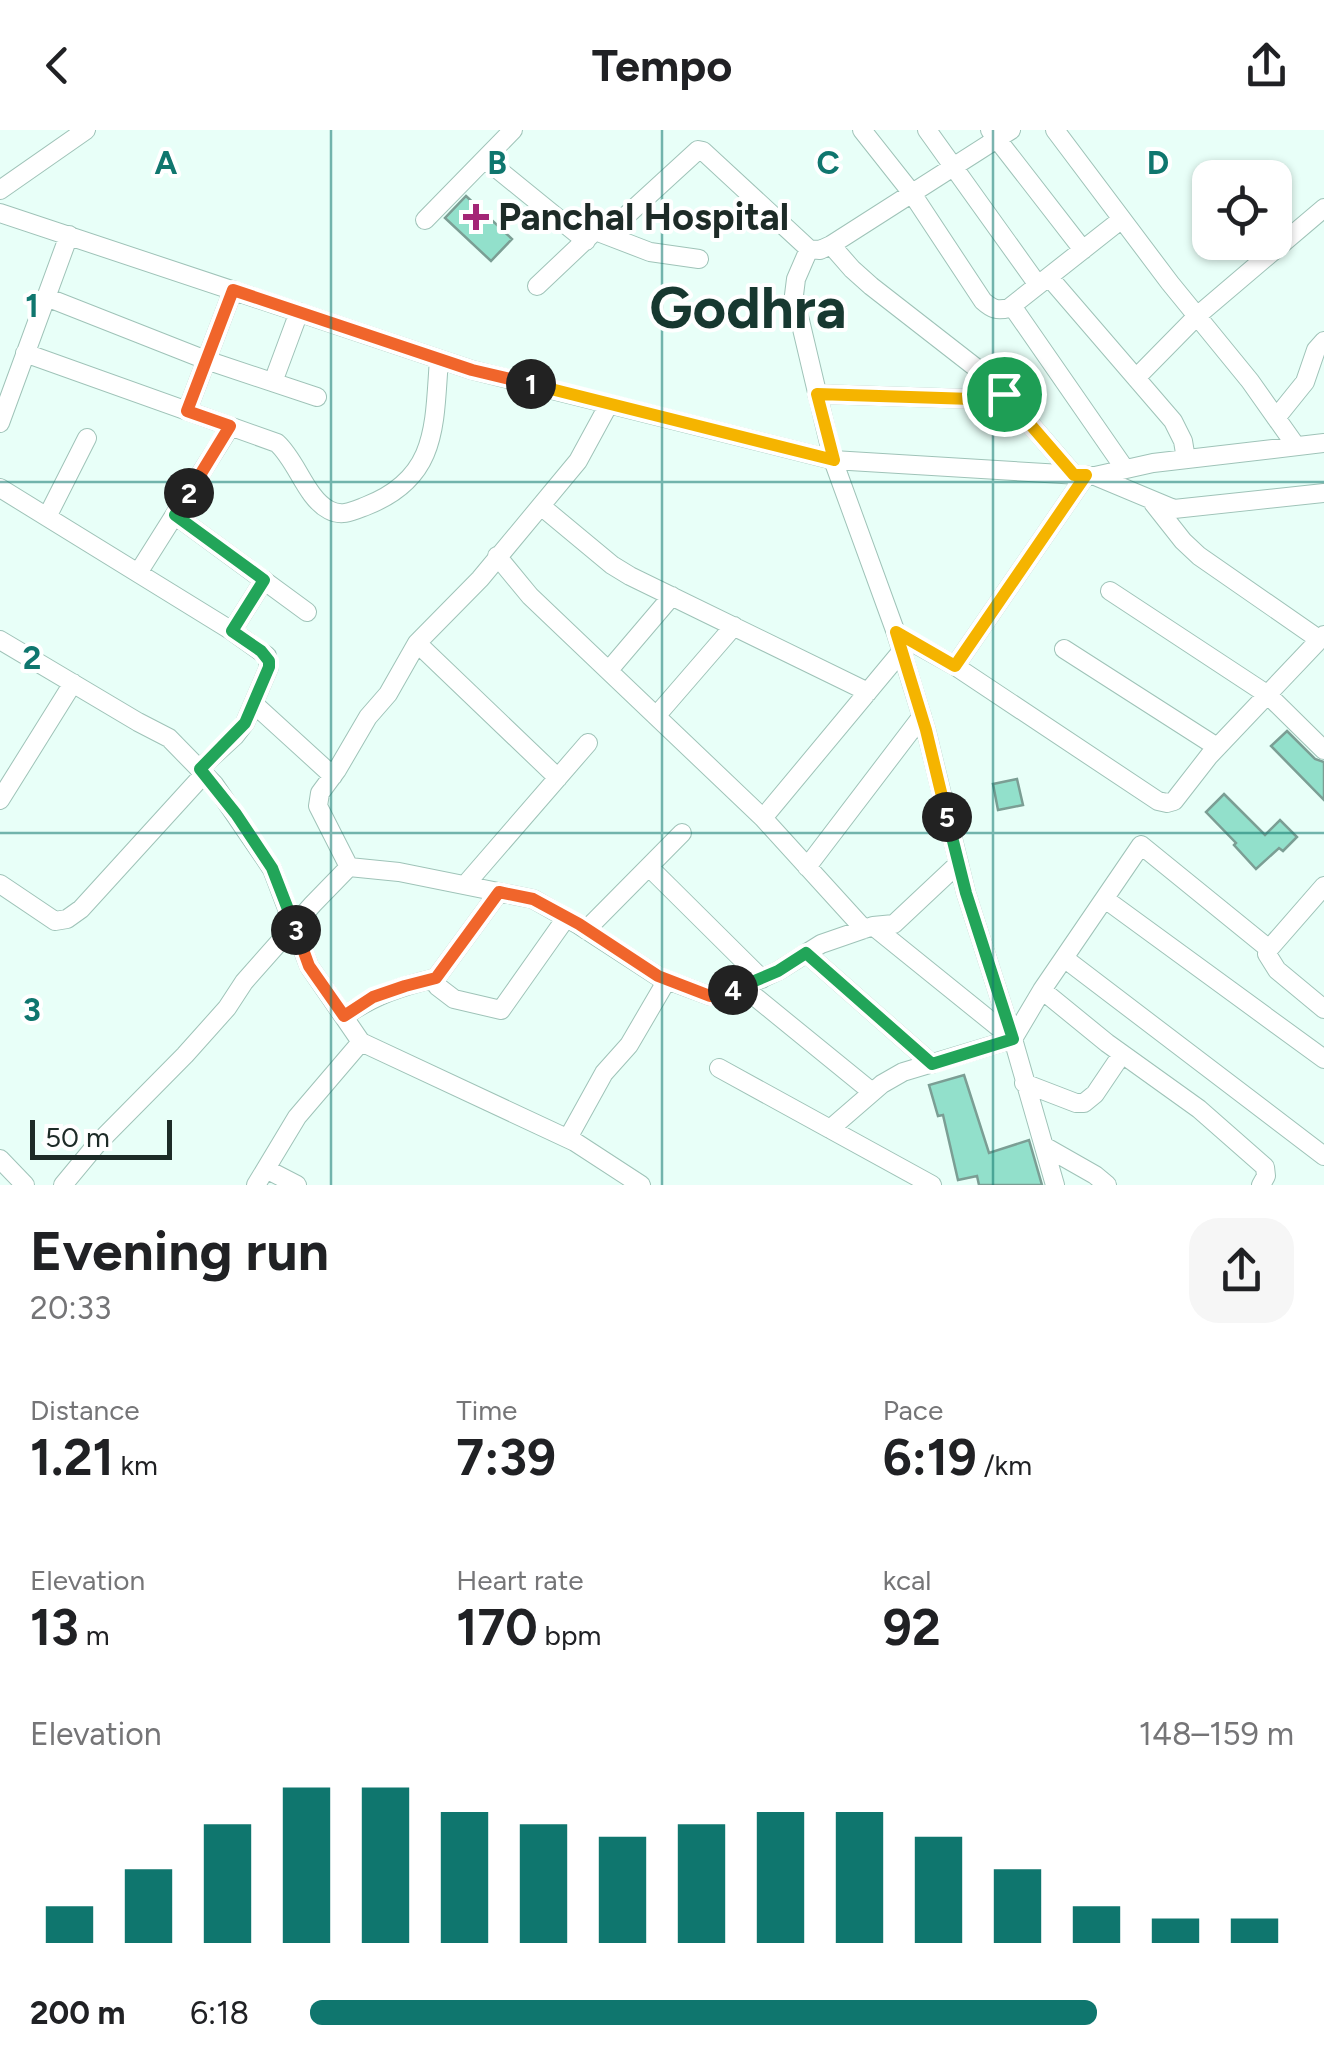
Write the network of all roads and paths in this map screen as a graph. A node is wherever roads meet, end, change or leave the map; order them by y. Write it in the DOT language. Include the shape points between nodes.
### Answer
graph roads {
  1 [pos="86,130"];
  2 [pos="862,130"];
  3 [pos="928,130"];
  4 [pos="1055,130"];
  5 [pos="509,131"];
  6 [pos="999,133"];
  7 [pos="484,159"];
  8 [pos="954,165"];
  9 [pos="0,190"];
  10 [pos="911,192"];
  11 [pos="1324,208"];
  12 [pos="0,212"];
  13 [pos="1122,219"];
  14 [pos="425,220"];
  15 [pos="69,236"];
  16 [pos="592,236"];
  17 [pos="831,246"];
  18 [pos="809,249"];
  19 [pos="1083,250"];
  20 [pos="699,259"];
  21 [pos="1044,281"];
  22 [pos="537,286"];
  23 [pos="233,290"];
  24 [pos="46,297"];
  25 [pos="1012,306"];
  26 [pos="299,312"];
  27 [pos="1197,316"];
  28 [pos="1324,341"];
  29 [pos="26,354"];
  30 [pos="439,358"];
  31 [pos="206,360"];
  32 [pos="1136,378"];
  33 [pos="273,382"];
  34 [pos="817,394"];
  35 [pos="1004,394"];
  36 [pos="317,397"];
  37 [pos="609,404"];
  38 [pos="187,411"];
  39 [pos="1276,418"];
  40 [pos="0,423"];
  41 [pos="230,426"];
  42 [pos="87,438"];
  43 [pos="1324,443"];
  44 [pos="1296,446"];
  45 [pos="1186,459"];
  46 [pos="834,460"];
  47 [pos="1124,470"];
  48 [pos="1085,475"];
  49 [pos="0,488"];
  50 [pos="1324,494"];
  51 [pos="1150,499"];
  52 [pos="541,506"];
  53 [pos="175,515"];
  54 [pos="47,517"];
  55 [pos="497,556"];
  56 [pos="138,574"];
  57 [pos="264,580"];
  58 [pos="1110,591"];
  59 [pos="672,596"];
  60 [pos="307,612"];
  61 [pos="734,626"];
  62 [pos="232,631"];
  63 [pos="896,632"];
  64 [pos="1322,637"];
  65 [pos="0,640"];
  66 [pos="418,643"];
  67 [pos="1064,649"];
  68 [pos="901,652"];
  69 [pos="955,666"];
  70 [pos="609,670"];
  71 [pos="74,683"];
  72 [pos="868,692"];
  73 [pos="1268,694"];
  74 [pos="254,704"];
  75 [pos="657,716"];
  76 [pos="922,716"];
  77 [pos="588,743"];
  78 [pos="1323,745"];
  79 [pos="1218,747"];
  80 [pos="202,772"];
  81 [pos="332,776"];
  82 [pos="558,778"];
  83 [pos="0,800"];
  84 [pos="763,818"];
  85 [pos="682,833"];
  86 [pos="959,863"];
  87 [pos="349,867"];
  88 [pos="649,867"];
  89 [pos="808,868"];
  90 [pos="0,884"];
  91 [pos="465,885"];
  92 [pos="1324,886"];
  93 [pos="499,892"];
  94 [pos="1105,899"];
  95 [pos="566,918"];
  96 [pos="295,926"];
  97 [pos="869,928"];
  98 [pos="586,930"];
  99 [pos="1269,949"];
  100 [pos="806,953"];
  101 [pos="1064,958"];
  102 [pos="436,978"];
  103 [pos="762,979"];
  104 [pos="667,980"];
  105 [pos="743,988"];
  106 [pos="1042,990"];
  107 [pos="1324,1009"];
  108 [pos="344,1016"];
  109 [pos="1013,1039"];
  110 [pos="362,1042"];
  111 [pos="1122,1054"];
  112 [pos="1324,1059"];
  113 [pos="932,1064"];
  114 [pos="719,1068"];
  115 [pos="1024,1083"];
  116 [pos="872,1092"];
  117 [pos="830,1129"];
  118 [pos="568,1138"];
  119 [pos="1044,1146"];
  120 [pos="1324,1156"];
  121 [pos="0,1159"];
  122 [pos="261,1177"];
  123 [pos="25,1185"];
  124 [pos="62,1185"];
  125 [pos="297,1185"];
  126 [pos="641,1185"];
  127 [pos="932,1185"];
  128 [pos="1055,1185"];
  129 [pos="1107,1185"];
  130 [pos="1261,1185"];
  1 -- 9 [label="street"];
  2 -- 10 [label="street"];
  3 -- 8 [label="street"];
  4 -- 13 [label="street"];
  5 -- 7 [label="street"];
  6 -- 8 [label="street"];
  6 -- 19 [label="street"];
  7 -- 14 [label="street"];
  7 -- 16 [label="street"];
  8 -- 10 [label="street"];
  8 -- 21 [label="street"];
  10 -- 17 [label="street"];
  10 -- 25 [label="street" via="983,301 1000,310"];
  11 -- 27 [label="street"];
  12 -- 15 [label="street"];
  13 -- 19 [label="street"];
  13 -- 27 [label="street"];
  15 -- 23 [label="street"];
  15 -- 24 [label="street"];
  16 -- 18 [label="street" via="615,226 698,150"];
  16 -- 20 [label="street"];
  16 -- 22 [label="street"];
  17 -- 18 [label="street"];
  17 -- 35 [label="street"];
  18 -- 34 [label="street" via="794,295"];
  19 -- 21 [label="street"];
  21 -- 25 [label="street"];
  21 -- 32 [label="street"];
  23 -- 26 [label="street"];
  23 -- 31 [label="street"];
  24 -- 29 [label="street"];
  24 -- 31 [label="street"];
  25 -- 47 [label="street"];
  26 -- 30 [label="street"];
  26 -- 33 [label="street"];
  27 -- 32 [label="street"];
  27 -- 39 [label="street"];
  28 -- 39 [label="street" via="1306,382"];
  29 -- 38 [label="street"];
  29 -- 40 [label="street"];
  30 -- 37 [label="street"];
  30 -- 41 [label="street" via="425,457 391,496 349,513 318,503 278,443"];
  31 -- 33 [label="street"];
  31 -- 38 [label="street"];
  32 -- 45 [label="street" via="1180,432"];
  33 -- 36 [label="street"];
  34 -- 35 [label="street"];
  34 -- 46 [label="street"];
  35 -- 48 [label="street"];
  37 -- 46 [label="street"];
  37 -- 52 [label="street" via="578,461"];
  38 -- 41 [label="street"];
  39 -- 44 [label="street"];
  41 -- 53 [label="street"];
  42 -- 54 [label="street"];
  43 -- 44 [label="street"];
  44 -- 45 [label="street"];
  45 -- 47 [label="street"];
  46 -- 48 [label="street"];
  46 -- 63 [label="street"];
  47 -- 48 [label="street"];
  48 -- 51 [label="street"];
  48 -- 69 [label="street"];
  49 -- 54 [label="street"];
  50 -- 51 [label="street" via="1174,509"];
  51 -- 64 [label="street" via="1199,556"];
  52 -- 55 [label="street"];
  52 -- 59 [label="street" via="612,565"];
  53 -- 56 [label="street"];
  53 -- 57 [label="street"];
  54 -- 56 [label="street"];
  55 -- 66 [label="street"];
  55 -- 70 [label="street"];
  56 -- 62 [label="street"];
  57 -- 60 [label="street"];
  57 -- 62 [label="street"];
  58 -- 73 [label="street"];
  59 -- 61 [label="street"];
  59 -- 70 [label="street"];
  61 -- 72 [label="street"];
  61 -- 75 [label="street"];
  62 -- 74 [label="street" via="269,661"];
  63 -- 68 [label="street"];
  63 -- 69 [label="street"];
  64 -- 73 [label="street"];
  65 -- 71 [label="street"];
  66 -- 81 [label="street"];
  66 -- 82 [label="street"];
  67 -- 79 [label="street"];
  68 -- 72 [label="street"];
  68 -- 76 [label="street"];
  69 -- 79 [label="street" via="1158,801 1174,801"];
  70 -- 75 [label="street"];
  71 -- 80 [label="street" via="169,738"];
  71 -- 83 [label="street"];
  72 -- 84 [label="street"];
  73 -- 78 [label="street"];
  73 -- 79 [label="street"];
  74 -- 80 [label="street"];
  74 -- 81 [label="street"];
  75 -- 84 [label="street"];
  76 -- 86 [label="street"];
  76 -- 89 [label="street"];
  77 -- 82 [label="street"];
  80 -- 90 [label="street" via="67,919 56,921"];
  80 -- 96 [label="street" via="272,868"];
  81 -- 87 [label="street" via="318,806"];
  82 -- 91 [label="street"];
  84 -- 89 [label="street"];
  85 -- 88 [label="street"];
  86 -- 97 [label="street" via="894,924"];
  86 -- 109 [label="street"];
  87 -- 91 [label="street"];
  87 -- 96 [label="street"];
  88 -- 98 [label="street"];
  88 -- 103 [label="street"];
  89 -- 97 [label="street"];
  91 -- 93 [label="street"];
  92 -- 99 [label="street"];
  93 -- 95 [label="street" via="533,899"];
  93 -- 102 [label="street"];
  94 -- 99 [label="street" via="1142,845"];
  94 -- 101 [label="street"];
  94 -- 112 [label="street"];
  95 -- 98 [label="street"];
  95 -- 102 [label="street" via="500,1010 454,1000"];
  96 -- 108 [label="street" via="309,966"];
  96 -- 124 [label="street"];
  97 -- 100 [label="street"];
  97 -- 109 [label="street"];
  98 -- 104 [label="street"];
  99 -- 107 [label="street" via="1277,970"];
  100 -- 103 [label="street"];
  100 -- 113 [label="street"];
  101 -- 106 [label="street"];
  101 -- 120 [label="street"];
  102 -- 108 [label="street" via="373,997"];
  103 -- 105 [label="street"];
  104 -- 105 [label="street" via="710,996"];
  104 -- 118 [label="street"];
  105 -- 116 [label="street"];
  106 -- 109 [label="street"];
  106 -- 111 [label="street"];
  108 -- 110 [label="street"];
  109 -- 113 [label="street"];
  109 -- 115 [label="street"];
  110 -- 118 [label="street"];
  110 -- 122 [label="street" via="297,1116"];
  111 -- 115 [label="street" via="1084,1103"];
  111 -- 130 [label="street" via="1265,1167"];
  113 -- 116 [label="street" via="902,1072"];
  114 -- 117 [label="street"];
  115 -- 119 [label="street"];
  116 -- 117 [label="street"];
  117 -- 127 [label="street"];
  118 -- 126 [label="street"];
  119 -- 128 [label="street"];
  119 -- 129 [label="street"];
  121 -- 123 [label="street"];
  122 -- 125 [label="street"];
}
